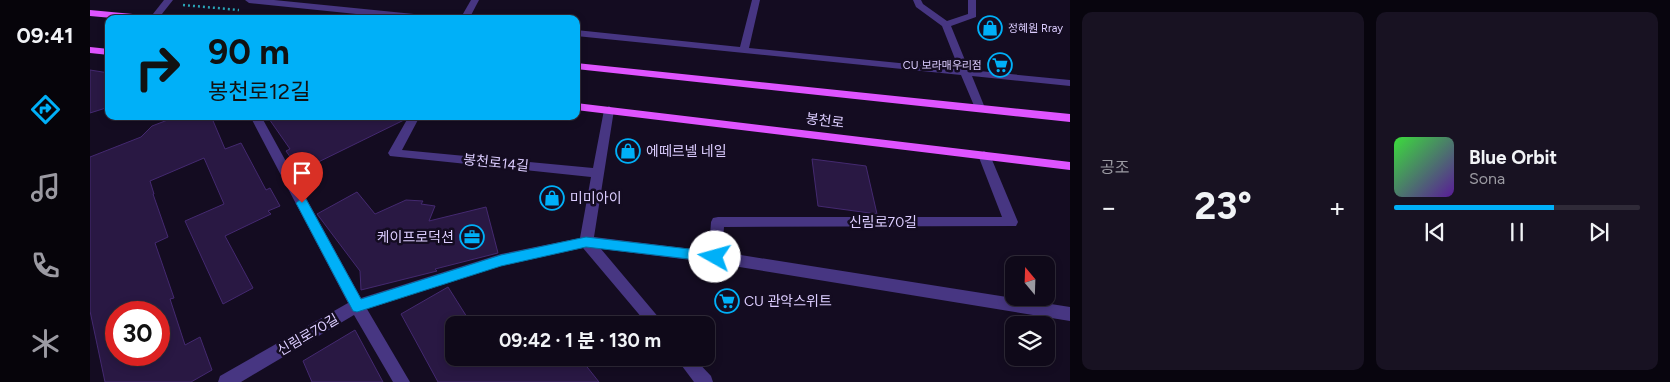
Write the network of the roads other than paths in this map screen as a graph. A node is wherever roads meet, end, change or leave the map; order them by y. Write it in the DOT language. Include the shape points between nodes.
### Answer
graph roads {
  1 [pos="249,0"];
  2 [pos="475,0"];
  3 [pos="756,0"];
  4 [pos="917,0"];
  5 [pos="972,0"];
  6 [pos="168,2"];
  7 [pos="90,13"];
  8 [pos="111,15"];
  9 [pos="157,15"];
  10 [pos="395,15"];
  11 [pos="466,15"];
  12 [pos="946,25"];
  13 [pos="580,33"];
  14 [pos="90,50"];
  15 [pos="744,50"];
  16 [pos="105,52"];
  17 [pos="580,66"];
  18 [pos="595,68"];
  19 [pos="967,73"];
  20 [pos="580,74"];
  21 [pos="1070,83"];
  22 [pos="580,103"];
  23 [pos="580,106"];
  24 [pos="592,108"];
  25 [pos="980,108"];
  26 [pos="609,110"];
  27 [pos="1070,118"];
  28 [pos="257,120"];
  29 [pos="413,120"];
  30 [pos="984,155"];
  31 [pos="1070,166"];
  32 [pos="598,173"];
  33 [pos="586,242"];
  34 [pos="715,257"];
  35 [pos="357,306"];
  36 [pos="1070,314"];
  37 [pos="649,316"];
  38 [pos="691,366"];
  39 [pos="226,382"];
  40 [pos="402,382"];
  41 [pos="705,382"];
  1 -- 10 [label="street"];
  2 -- 11 [label="street"];
  3 -- 15 [label="street"];
  4 -- 12 [label="street"];
  5 -- 12 [label="street" via="973,15"];
  6 -- 9 [label="street"];
  7 -- 8 [label="main road"];
  12 -- 19 [label="street"];
  13 -- 15 [label="street"];
  14 -- 16 [label="main road"];
  15 -- 19 [label="street"];
  17 -- 18 [label="main road, 봉천로"];
  18 -- 20 [label="main road"];
  18 -- 25 [label="main road, 봉천로"];
  19 -- 21 [label="street"];
  19 -- 25 [label="street"];
  22 -- 24 [label="main road"];
  23 -- 24 [label="main road, 봉천로"];
  24 -- 26 [label="main road, 봉천로"];
  25 -- 27 [label="main road, 봉천로"];
  26 -- 30 [label="main road, 봉천로"];
  26 -- 32 [label="street"];
  28 -- 35 [label="street"];
  29 -- 32 [label="street, 봉천로14길" via="394,153"];
  30 -- 31 [label="main road, 봉천로"];
  30 -- 34 [label="street, 신림로70길" via="1011,222 718,222"];
  32 -- 33 [label="street"];
  33 -- 34 [label="street, 신림로70길"];
  33 -- 35 [label="street, 신림로70길" via="501,260"];
  33 -- 37 [label="street"];
  34 -- 36 [label="street, 신림로70길"];
  35 -- 39 [label="street, 신림로70길"];
  35 -- 40 [label="street"];
  38 -- 41 [label="street"];
}
